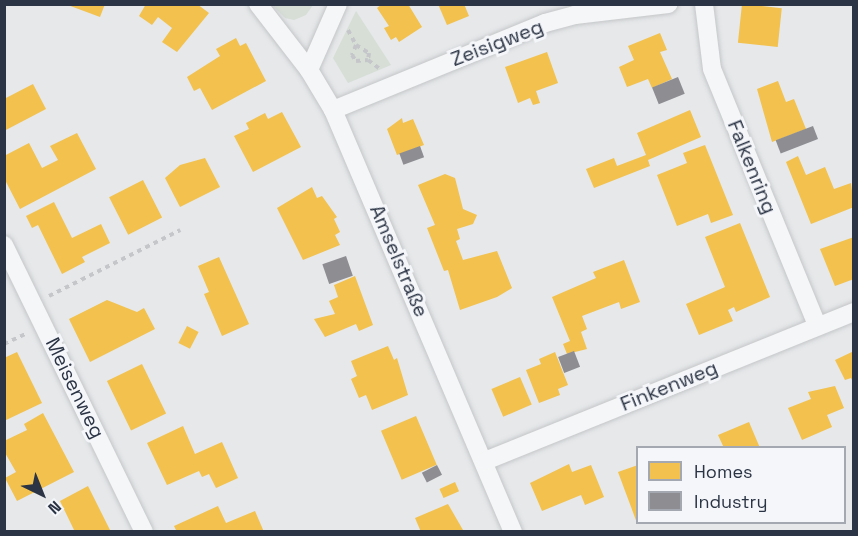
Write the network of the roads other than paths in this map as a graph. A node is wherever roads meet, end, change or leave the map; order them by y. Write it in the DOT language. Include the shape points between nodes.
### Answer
graph roads {
  1 [pos="258,4"];
  2 [pos="668,4"];
  3 [pos="704,4"];
  4 [pos="338,6"];
  5 [pos="309,70"];
  6 [pos="333,110"];
  7 [pos="4,245"];
  8 [pos="854,312"];
  9 [pos="817,325"];
  10 [pos="485,461"];
  11 [pos="144,531"];
  12 [pos="513,531"];
  1 -- 5 [label="street, Amselstraße"];
  2 -- 6 [label="street, Zeisigweg" via="575,15 545,23"];
  3 -- 9 [label="street, Falkenring" via="712,69"];
  4 -- 5 [label="street"];
  5 -- 6 [label="street, Amselstraße"];
  6 -- 10 [label="street, Amselstraße"];
  7 -- 11 [label="street, Meisenweg"];
  8 -- 9 [label="street, Finkenweg"];
  9 -- 10 [label="street, Finkenweg"];
  10 -- 12 [label="street, Amselstraße"];
}
